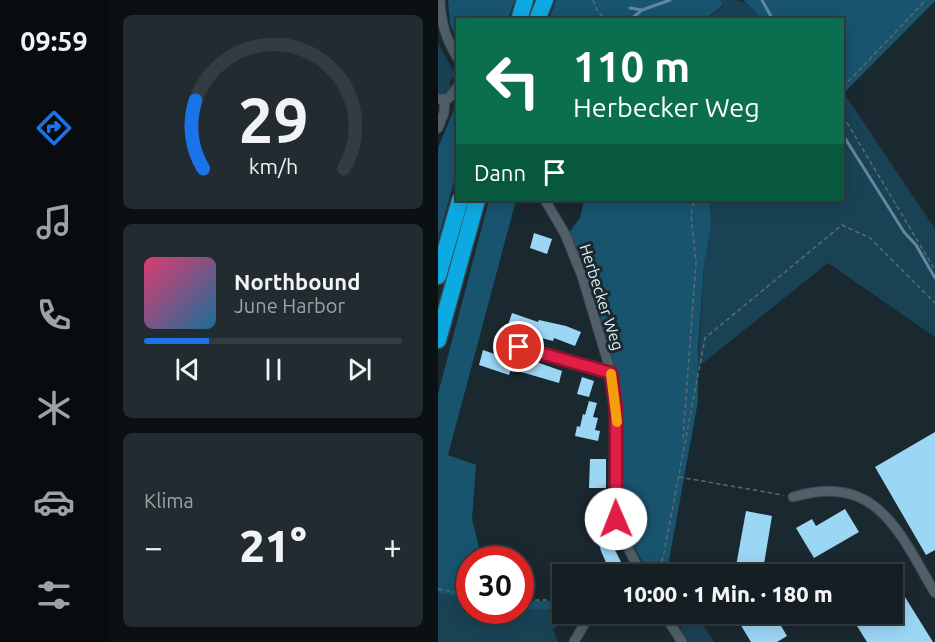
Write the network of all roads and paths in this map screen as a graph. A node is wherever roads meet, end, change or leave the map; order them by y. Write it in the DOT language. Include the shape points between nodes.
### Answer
graph roads {
  1 [pos="440,0"];
  2 [pos="525,0"];
  3 [pos="544,0"];
  4 [pos="592,0"];
  5 [pos="927,0"];
  6 [pos="520,18"];
  7 [pos="538,18"];
  8 [pos="605,18"];
  9 [pos="440,29"];
  10 [pos="456,56"];
  11 [pos="844,86"];
  12 [pos="456,89"];
  13 [pos="442,99"];
  14 [pos="844,118"];
  15 [pos="438,128"];
  16 [pos="460,201"];
  17 [pos="477,201"];
  18 [pos="546,201"];
  19 [pos="694,201"];
  20 [pos="935,270"];
  21 [pos="438,276"];
  22 [pos="935,303"];
  23 [pos="438,340"];
  24 [pos="499,341"];
  25 [pos="611,373"];
  26 [pos="682,447"];
  27 [pos="678,477"];
  28 [pos="793,496"];
  29 [pos="636,564"];
  30 [pos="659,564"];
  31 [pos="438,589"];
  32 [pos="456,592"];
  33 [pos="935,593"];
  34 [pos="534,600"];
  35 [pos="552,600"];
  36 [pos="584,624"];
  37 [pos="670,624"];
  38 [pos="574,642"];
  39 [pos="682,642"];
  1 -- 9 [label="street"];
  2 -- 6 [label="highway"];
  3 -- 7 [label="highway"];
  4 -- 8 [label="path"];
  5 -- 11 [label="path"];
  9 -- 10 [label="street"];
  12 -- 13 [label="street" via="452,96"];
  13 -- 15 [label="street" via="444,113"];
  14 -- 20 [label="path"];
  16 -- 21 [label="highway"];
  17 -- 23 [label="highway"];
  18 -- 25 [label="street, Herbecker Weg" via="565,234 582,276"];
  19 -- 26 [label="path" via="691,215 696,263"];
  22 -- 26 [label="path" via="870,238 842,225 705,338"];
  24 -- 25 [label="lane, Herbecker Weg"];
  25 -- 29 [label="street, Herbecker Weg" via="616,409 616,519"];
  26 -- 27 [label="path"];
  27 -- 28 [label="path"];
  27 -- 30 [label="path"];
  28 -- 33 [label="street" via="817,490 859,496 872,504 898,530"];
  31 -- 32 [label="path"];
  34 -- 35 [label="path"];
  36 -- 38 [label="street"];
  37 -- 39 [label="street"];
}
